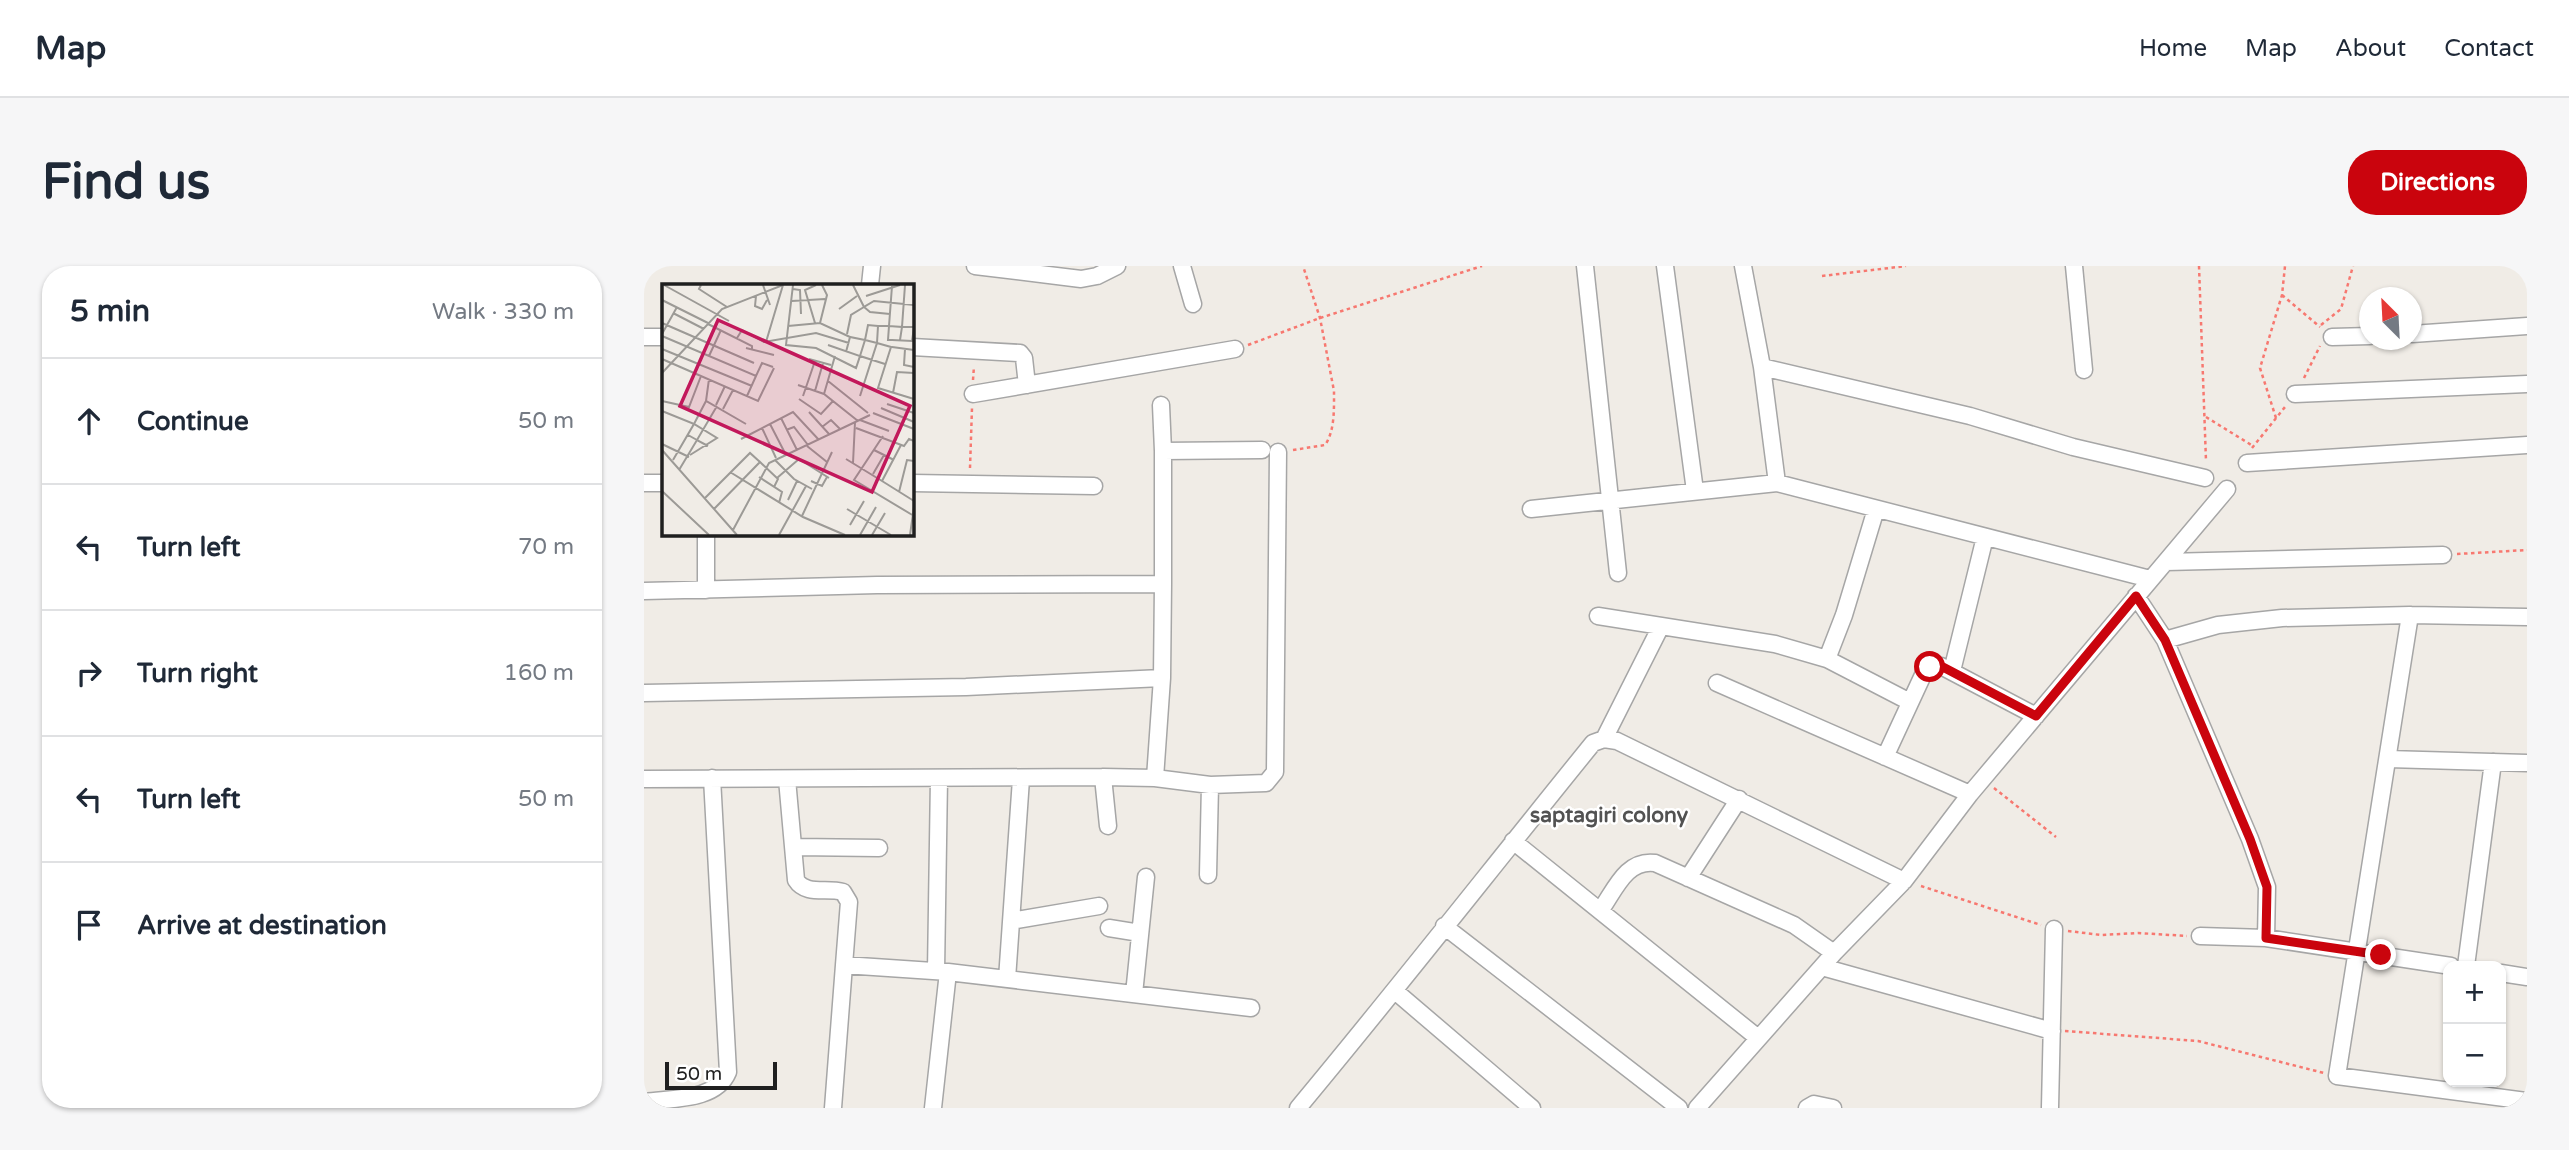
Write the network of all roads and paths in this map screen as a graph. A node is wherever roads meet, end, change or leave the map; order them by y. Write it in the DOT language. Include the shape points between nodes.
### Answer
graph roads {
  1 [pos="872,266"];
  2 [pos="975,266"];
  3 [pos="1303,266"];
  4 [pos="1482,266"];
  5 [pos="1585,266"];
  6 [pos="1665,266"];
  7 [pos="1743,266"];
  8 [pos="1906,266"];
  9 [pos="2074,266"];
  10 [pos="2199,266"];
  11 [pos="2285,266"];
  12 [pos="2353,266"];
  13 [pos="1114,267"];
  14 [pos="1184,267"];
  15 [pos="1822,276"];
  16 [pos="870,284"];
  17 [pos="2282,295"];
  18 [pos="1193,304"];
  19 [pos="1320,318"];
  20 [pos="2527,326"];
  21 [pos="2326,331"];
  22 [pos="2422,333"];
  23 [pos="2359,335"];
  24 [pos="644,337"];
  25 [pos="662,337"];
  26 [pos="914,347"];
  27 [pos="1235,349"];
  28 [pos="975,350"];
  29 [pos="1762,367"];
  30 [pos="2084,370"];
  31 [pos="2527,384"];
  32 [pos="1027,385"];
  33 [pos="973,394"];
  34 [pos="2295,394"];
  35 [pos="1161,405"];
  36 [pos="2206,417"];
  37 [pos="2276,418"];
  38 [pos="2527,445"];
  39 [pos="2253,446"];
  40 [pos="1163,451"];
  41 [pos="1270,451"];
  42 [pos="2247,463"];
  43 [pos="2205,478"];
  44 [pos="644,482"];
  45 [pos="662,483"];
  46 [pos="914,483"];
  47 [pos="1777,483"];
  48 [pos="969,485"];
  49 [pos="1094,486"];
  50 [pos="2227,489"];
  51 [pos="1695,491"];
  52 [pos="1610,500"];
  53 [pos="1531,509"];
  54 [pos="1875,509"];
  55 [pos="706,536"];
  56 [pos="1985,537"];
  57 [pos="2527,550"];
  58 [pos="2443,555"];
  59 [pos="2166,562"];
  60 [pos="1618,573"];
  61 [pos="2150,579"];
  62 [pos="1163,584"];
  63 [pos="706,590"];
  64 [pos="644,591"];
  65 [pos="2136,596"];
  66 [pos="2410,615"];
  67 [pos="1598,616"];
  68 [pos="2527,617"];
  69 [pos="1661,626"];
  70 [pos="2165,640"];
  71 [pos="1827,659"];
  72 [pos="1952,671"];
  73 [pos="1162,678"];
  74 [pos="1717,683"];
  75 [pos="644,693"];
  76 [pos="1910,702"];
  77 [pos="2036,716"];
  78 [pos="1604,739"];
  79 [pos="1885,757"];
  80 [pos="2388,759"];
  81 [pos="2493,762"];
  82 [pos="2527,763"];
  83 [pos="1103,777"];
  84 [pos="712,778"];
  85 [pos="939,778"];
  86 [pos="1155,778"];
  87 [pos="644,779"];
  88 [pos="787,779"];
  89 [pos="1021,779"];
  90 [pos="1984,779"];
  91 [pos="1210,785"];
  92 [pos="1970,794"];
  93 [pos="1739,799"];
  94 [pos="1108,826"];
  95 [pos="2056,837"];
  96 [pos="1513,841"];
  97 [pos="795,847"];
  98 [pos="878,848"];
  99 [pos="1208,875"];
  100 [pos="1146,877"];
  101 [pos="1688,878"];
  102 [pos="1904,881"];
  103 [pos="1099,906"];
  104 [pos="1600,911"];
  105 [pos="1011,921"];
  106 [pos="1444,926"];
  107 [pos="1109,928"];
  108 [pos="2054,929"];
  109 [pos="1140,933"];
  110 [pos="2200,936"];
  111 [pos="2266,938"];
  112 [pos="2358,952"];
  113 [pos="1834,953"];
  114 [pos="2467,961"];
  115 [pos="844,965"];
  116 [pos="2443,965"];
  117 [pos="1822,967"];
  118 [pos="942,972"];
  119 [pos="2506,974"];
  120 [pos="2527,977"];
  121 [pos="1007,979"];
  122 [pos="1395,991"];
  123 [pos="1134,994"];
  124 [pos="1251,1008"];
  125 [pos="2052,1031"];
  126 [pos="1758,1038"];
  127 [pos="2337,1076"];
  128 [pos="2527,1101"];
  129 [pos="644,1102"];
  130 [pos="833,1108"];
  131 [pos="933,1108"];
  132 [pos="1298,1108"];
  133 [pos="1532,1108"];
  134 [pos="1679,1108"];
  135 [pos="1697,1108"];
  136 [pos="1807,1108"];
  137 [pos="1833,1108"];
  138 [pos="2050,1108"];
  1 -- 16 [label="street"];
  2 -- 13 [label="street" via="1080,279"];
  3 -- 19 [label="path"];
  4 -- 19 [label="path"];
  5 -- 52 [label="street"];
  6 -- 51 [label="street"];
  7 -- 29 [label="street"];
  8 -- 15 [label="path"];
  9 -- 30 [label="street"];
  10 -- 36 [label="path"];
  11 -- 17 [label="path"];
  12 -- 21 [label="path" via="2341,309"];
  14 -- 18 [label="street"];
  17 -- 21 [label="path"];
  17 -- 37 [label="path" via="2260,368"];
  19 -- 27 [label="path"];
  19 -- 41 [label="path" via="1334,391 1330,439 1325,446"];
  20 -- 22 [label="street"];
  21 -- 23 [label="street"];
  21 -- 34 [label="path"];
  24 -- 25 [label="street"];
  26 -- 28 [label="street"];
  27 -- 32 [label="street"];
  28 -- 32 [label="street" via="1020,353"];
  28 -- 33 [label="path"];
  29 -- 43 [label="street"];
  29 -- 47 [label="street"];
  31 -- 34 [label="street"];
  32 -- 33 [label="street"];
  33 -- 48 [label="path"];
  34 -- 37 [label="path"];
  35 -- 40 [label="street"];
  36 -- 39 [label="path"];
  36 -- 43 [label="path"];
  37 -- 39 [label="path"];
  38 -- 42 [label="street"];
  39 -- 42 [label="path"];
  40 -- 41 [label="street"];
  40 -- 62 [label="street"];
  41 -- 91 [label="street" via="1275,772 1260,785"];
  44 -- 45 [label="street"];
  46 -- 48 [label="street"];
  47 -- 51 [label="street"];
  47 -- 54 [label="street"];
  48 -- 49 [label="street"];
  50 -- 59 [label="street"];
  51 -- 52 [label="street"];
  52 -- 53 [label="street"];
  52 -- 60 [label="street"];
  54 -- 56 [label="street"];
  54 -- 71 [label="street"];
  55 -- 63 [label="street"];
  56 -- 61 [label="street"];
  56 -- 72 [label="street"];
  57 -- 58 [label="path"];
  58 -- 59 [label="street"];
  59 -- 61 [label="street"];
  61 -- 65 [label="street"];
  62 -- 63 [label="street"];
  62 -- 73 [label="street"];
  63 -- 64 [label="street"];
  65 -- 70 [label="street"];
  65 -- 77 [label="street"];
  66 -- 68 [label="street"];
  66 -- 70 [label="street" via="2282,618 2218,625"];
  66 -- 80 [label="street"];
  67 -- 69 [label="street"];
  69 -- 71 [label="street" via="1775,644"];
  69 -- 78 [label="street"];
  70 -- 111 [label="street" via="2267,887"];
  71 -- 76 [label="street"];
  72 -- 76 [label="street" via="1930,667"];
  72 -- 77 [label="street"];
  73 -- 75 [label="street"];
  73 -- 86 [label="street"];
  74 -- 79 [label="street"];
  76 -- 79 [label="street"];
  77 -- 90 [label="street"];
  78 -- 93 [label="street"];
  78 -- 96 [label="street" via="1592,743"];
  79 -- 92 [label="street"];
  80 -- 81 [label="street"];
  80 -- 112 [label="street"];
  81 -- 82 [label="street"];
  81 -- 114 [label="street"];
  83 -- 86 [label="street"];
  83 -- 89 [label="street"];
  83 -- 94 [label="street"];
  84 -- 87 [label="street"];
  84 -- 88 [label="street"];
  84 -- 129 [label="street" via="728,1072 723,1083 708,1093"];
  85 -- 88 [label="street"];
  85 -- 89 [label="street"];
  85 -- 118 [label="street"];
  86 -- 91 [label="street"];
  88 -- 97 [label="street"];
  89 -- 105 [label="street"];
  90 -- 92 [label="street"];
  90 -- 95 [label="path"];
  91 -- 99 [label="street"];
  92 -- 102 [label="street"];
  93 -- 101 [label="street"];
  93 -- 102 [label="street"];
  96 -- 104 [label="street"];
  96 -- 106 [label="street"];
  97 -- 98 [label="street"];
  97 -- 115 [label="street" via="800,887 836,890 849,902"];
  100 -- 109 [label="street"];
  101 -- 104 [label="street" via="1655,863 1639,863 1630,867"];
  101 -- 113 [label="street" via="1794,925"];
  102 -- 108 [label="path"];
  102 -- 113 [label="street"];
  103 -- 105 [label="street"];
  104 -- 126 [label="street"];
  105 -- 121 [label="street"];
  106 -- 122 [label="street"];
  106 -- 134 [label="street"];
  107 -- 109 [label="street"];
  108 -- 110 [label="path" via="2101,935"];
  108 -- 125 [label="street"];
  109 -- 123 [label="street"];
  110 -- 111 [label="street"];
  111 -- 112 [label="street"];
  112 -- 116 [label="street"];
  112 -- 127 [label="street"];
  113 -- 117 [label="street"];
  115 -- 118 [label="street"];
  115 -- 130 [label="street"];
  117 -- 125 [label="street"];
  117 -- 126 [label="street"];
  118 -- 121 [label="street"];
  118 -- 131 [label="street"];
  119 -- 120 [label="street"];
  121 -- 123 [label="street"];
  122 -- 132 [label="street"];
  122 -- 133 [label="street"];
  123 -- 124 [label="street"];
  125 -- 127 [label="path" via="2198,1041"];
  125 -- 138 [label="street"];
  126 -- 135 [label="street"];
  127 -- 128 [label="street"];
  136 -- 137 [label="street" via="1814,1104"];
}
